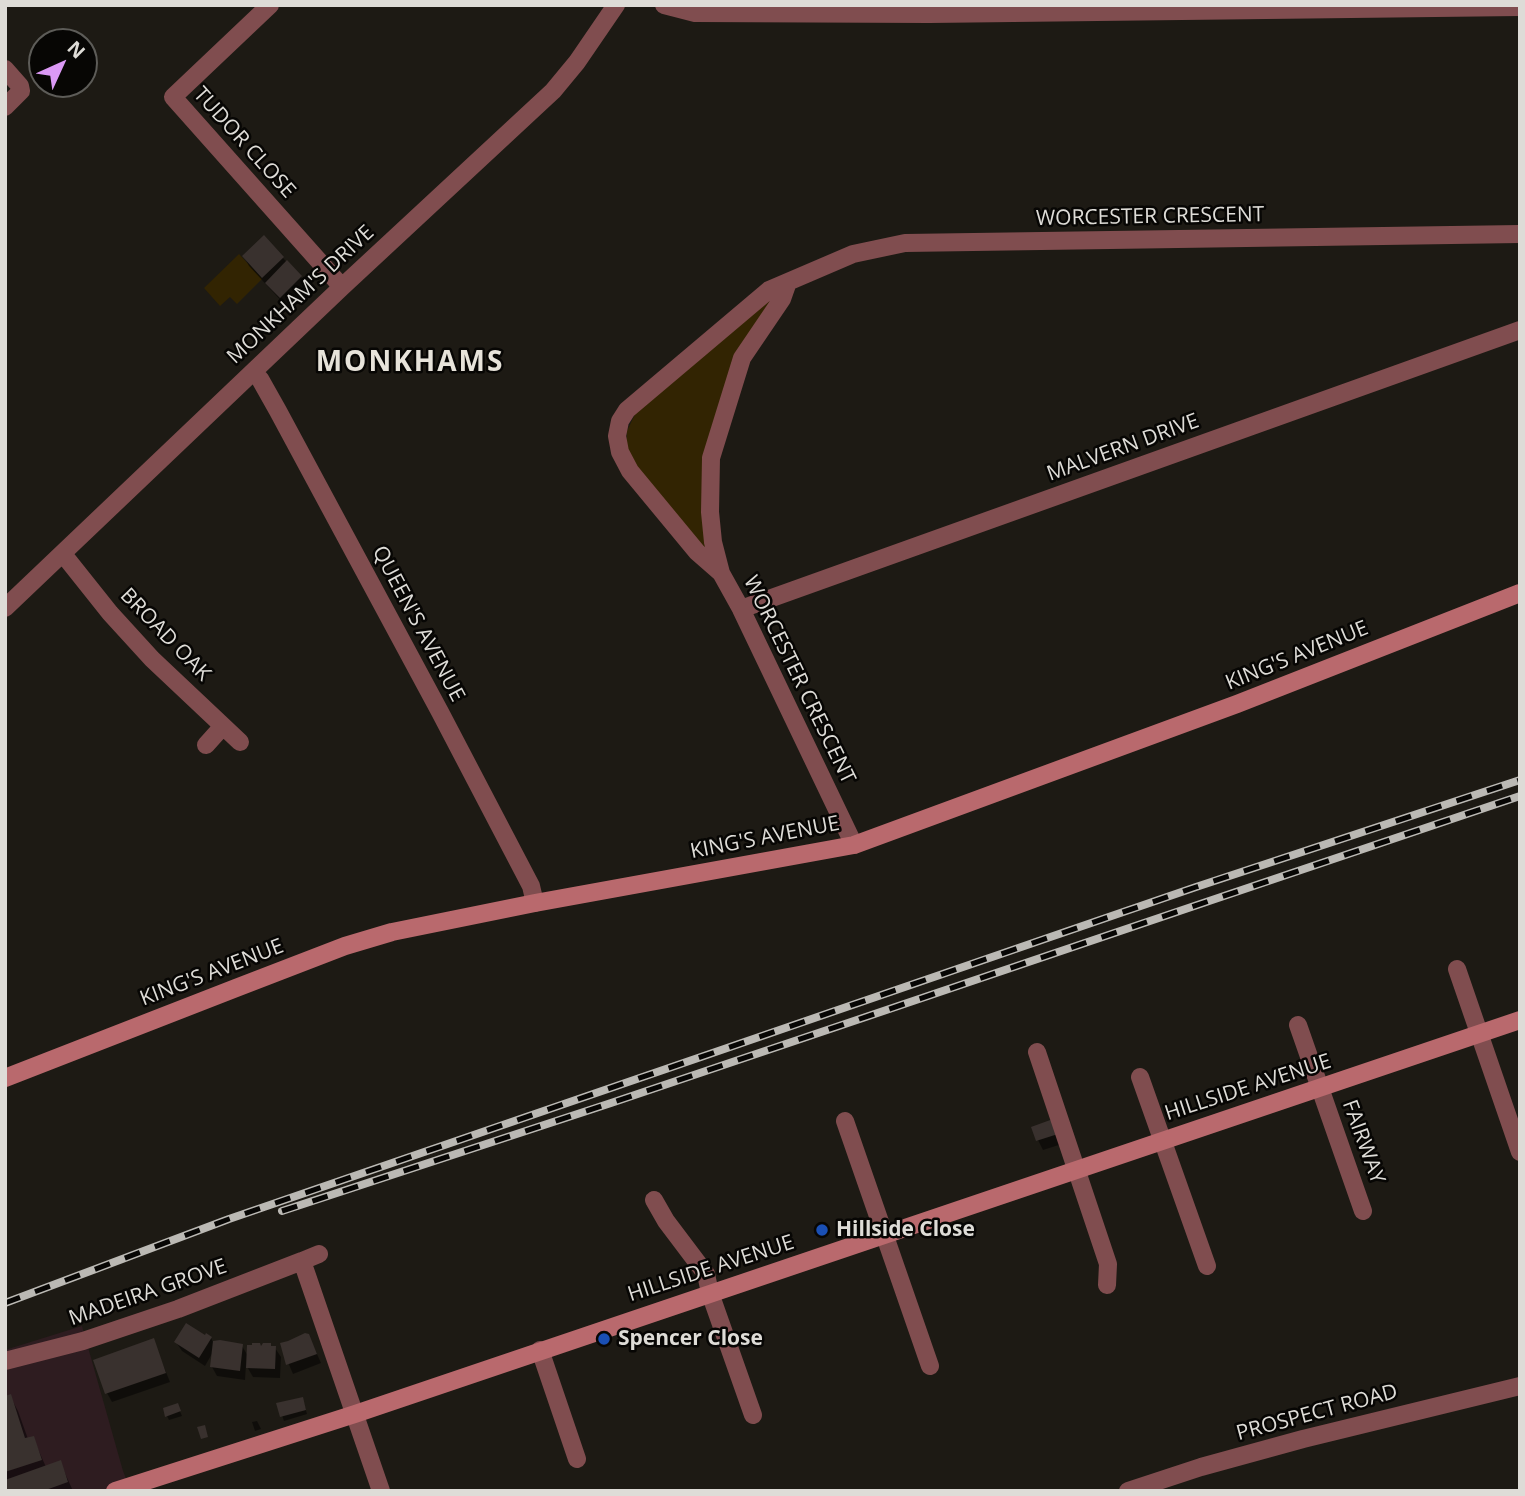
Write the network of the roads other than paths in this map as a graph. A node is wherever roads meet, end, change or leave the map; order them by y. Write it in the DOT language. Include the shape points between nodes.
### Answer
graph roads {
  1 [pos="270,5"];
  2 [pos="616,5"];
  3 [pos="664,5"];
  4 [pos="1520,7"];
  5 [pos="5,69"];
  6 [pos="5,107"];
  7 [pos="1520,234"];
  8 [pos="788,282"];
  9 [pos="342,287"];
  10 [pos="1520,330"];
  11 [pos="253,372"];
  12 [pos="63,554"];
  13 [pos="721,573"];
  14 [pos="1520,593"];
  15 [pos="5,608"];
  16 [pos="741,609"];
  17 [pos="223,726"];
  18 [pos="240,742"];
  19 [pos="206,745"];
  20 [pos="854,845"];
  21 [pos="534,903"];
  22 [pos="1457,969"];
  23 [pos="1520,1020"];
  24 [pos="1298,1025"];
  25 [pos="1478,1034"];
  26 [pos="1037,1052"];
  27 [pos="1140,1077"];
  28 [pos="5,1078"];
  29 [pos="1319,1088"];
  30 [pos="845,1121"];
  31 [pos="1162,1140"];
  32 [pos="1520,1152"];
  33 [pos="1076,1170"];
  34 [pos="654,1200"];
  35 [pos="1363,1211"];
  36 [pos="883,1236"];
  37 [pos="319,1254"];
  38 [pos="302,1261"];
  39 [pos="1207,1266"];
  40 [pos="1107,1285"];
  41 [pos="710,1293"];
  42 [pos="540,1350"];
  43 [pos="5,1361"];
  44 [pos="930,1366"];
  45 [pos="1520,1386"];
  46 [pos="355,1414"];
  47 [pos="753,1415"];
  48 [pos="577,1459"];
  49 [pos="115,1491"];
  50 [pos="381,1491"];
  51 [pos="1128,1491"];
  1 -- 9 [label="street, TUDOR CLOSE" via="173,97"];
  2 -- 9 [label="street, MONKHAM'S DRIVE" via="553,91"];
  3 -- 4 [label="street" via="695,13 915,14"];
  5 -- 6 [label="street" via="21,91"];
  7 -- 8 [label="street, WORCESTER CRESCENT" via="905,243 853,254"];
  8 -- 13 [label="street, WORCESTER CRESCENT" via="743,358 711,458 710,512"];
  8 -- 13 [label="street, WORCESTER CRESCENT" via="769,290 741,313 646,393 620,421 620,452 631,471 697,552"];
  9 -- 11 [label="street, MONKHAM'S DRIVE"];
  10 -- 16 [label="street, MALVERN DRIVE"];
  11 -- 12 [label="street, MONKHAM'S DRIVE"];
  11 -- 21 [label="street, QUEEN'S AVENUE" via="440,712 531,886"];
  12 -- 15 [label="street, MONKHAM'S DRIVE"];
  12 -- 17 [label="street, BROAD OAK" via="110,613"];
  13 -- 16 [label="street, WORCESTER CRESCENT"];
  14 -- 20 [label="street, KING'S AVENUE" via="1237,704"];
  16 -- 20 [label="street, WORCESTER CRESCENT"];
  17 -- 18 [label="street, BROAD OAK"];
  17 -- 19 [label="street"];
  20 -- 21 [label="street, KING'S AVENUE"];
  21 -- 28 [label="street, KING'S AVENUE" via="345,946"];
  22 -- 25 [label="street"];
  23 -- 25 [label="street, HILLSIDE AVENUE"];
  24 -- 29 [label="street, FAIRWAY"];
  25 -- 29 [label="street, HILLSIDE AVENUE"];
  25 -- 32 [label="street"];
  26 -- 33 [label="street"];
  27 -- 31 [label="street"];
  29 -- 31 [label="street, HILLSIDE AVENUE"];
  29 -- 35 [label="street, FAIRWAY"];
  30 -- 36 [label="street"];
  31 -- 33 [label="street, HILLSIDE AVENUE"];
  31 -- 39 [label="street"];
  33 -- 36 [label="street, HILLSIDE AVENUE"];
  33 -- 40 [label="street" via="1108,1264"];
  34 -- 41 [label="street" via="706,1274"];
  36 -- 41 [label="street, HILLSIDE AVENUE"];
  36 -- 44 [label="street"];
  37 -- 38 [label="street, MADEIRA GROVE"];
  38 -- 43 [label="street, MADEIRA GROVE" via="95,1337"];
  38 -- 46 [label="street"];
  41 -- 42 [label="street, HILLSIDE AVENUE"];
  41 -- 47 [label="street"];
  42 -- 46 [label="street, HILLSIDE AVENUE"];
  42 -- 48 [label="street"];
  45 -- 51 [label="street, PROSPECT ROAD" via="1303,1439"];
  46 -- 49 [label="street, HILLSIDE AVENUE"];
  46 -- 50 [label="street"];
}
